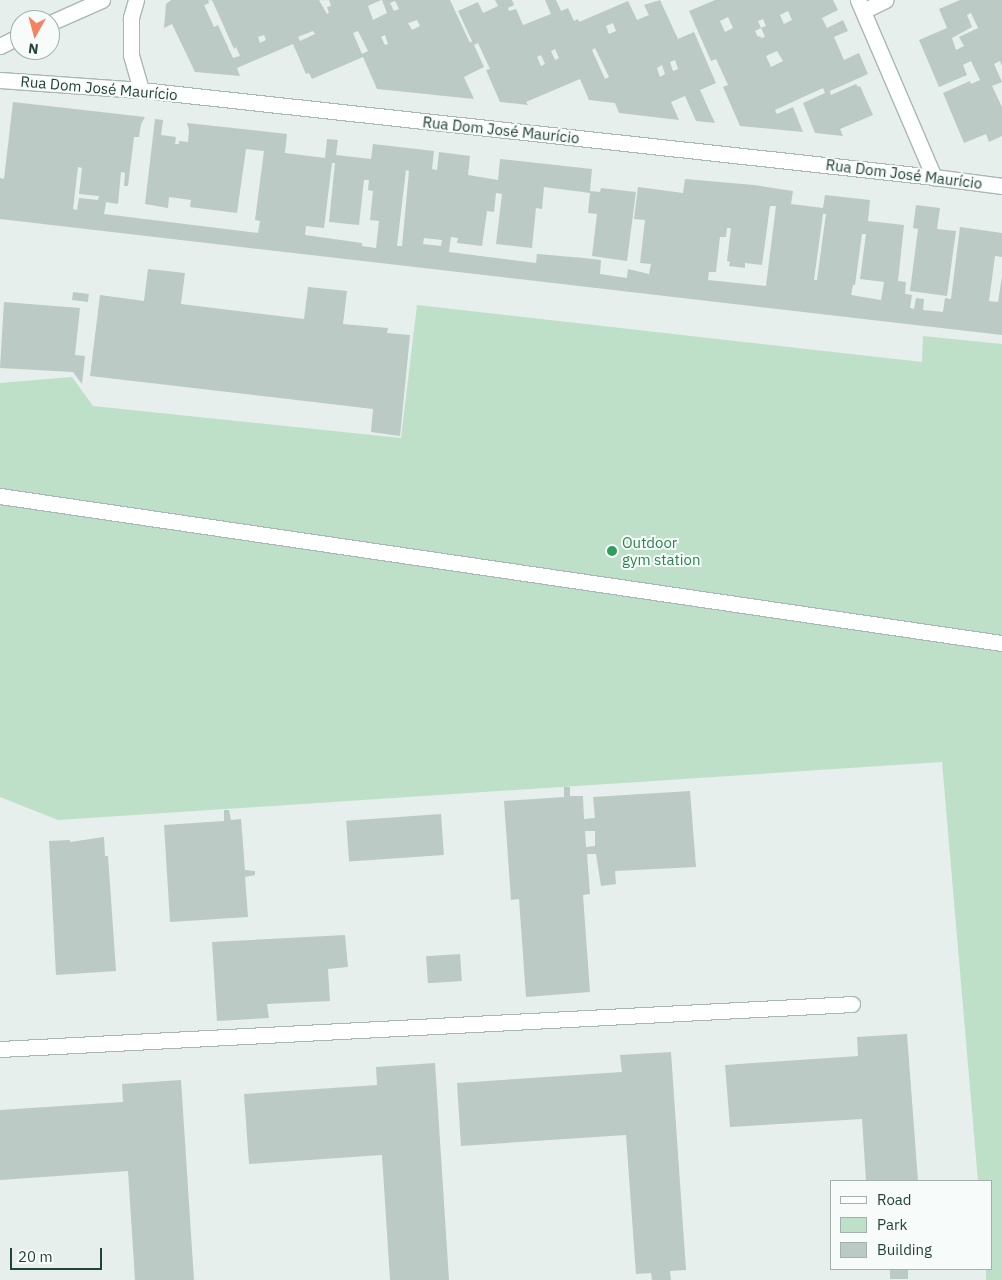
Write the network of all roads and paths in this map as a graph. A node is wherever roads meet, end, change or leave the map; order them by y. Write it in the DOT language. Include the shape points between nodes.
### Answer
graph roads {
  1 [pos="102,0"];
  2 [pos="136,0"];
  3 [pos="886,0"];
  4 [pos="860,5"];
  5 [pos="60,19"];
  6 [pos="0,80"];
  7 [pos="141,90"];
  8 [pos="934,177"];
  9 [pos="1002,186"];
  10 [pos="0,496"];
  11 [pos="1002,642"];
  12 [pos="852,1004"];
  13 [pos="0,1049"];
  1 -- 5 [label="street"];
  2 -- 7 [label="street" via="131,18 131,55"];
  3 -- 4 [label="street"];
  4 -- 8 [label="street"];
  6 -- 7 [label="street, Rua Dom José Maurício"];
  7 -- 8 [label="street, Rua Dom José Maurício"];
  8 -- 9 [label="street, Rua Dom José Maurício"];
  10 -- 11 [label="street"];
  12 -- 13 [label="street"];
}
